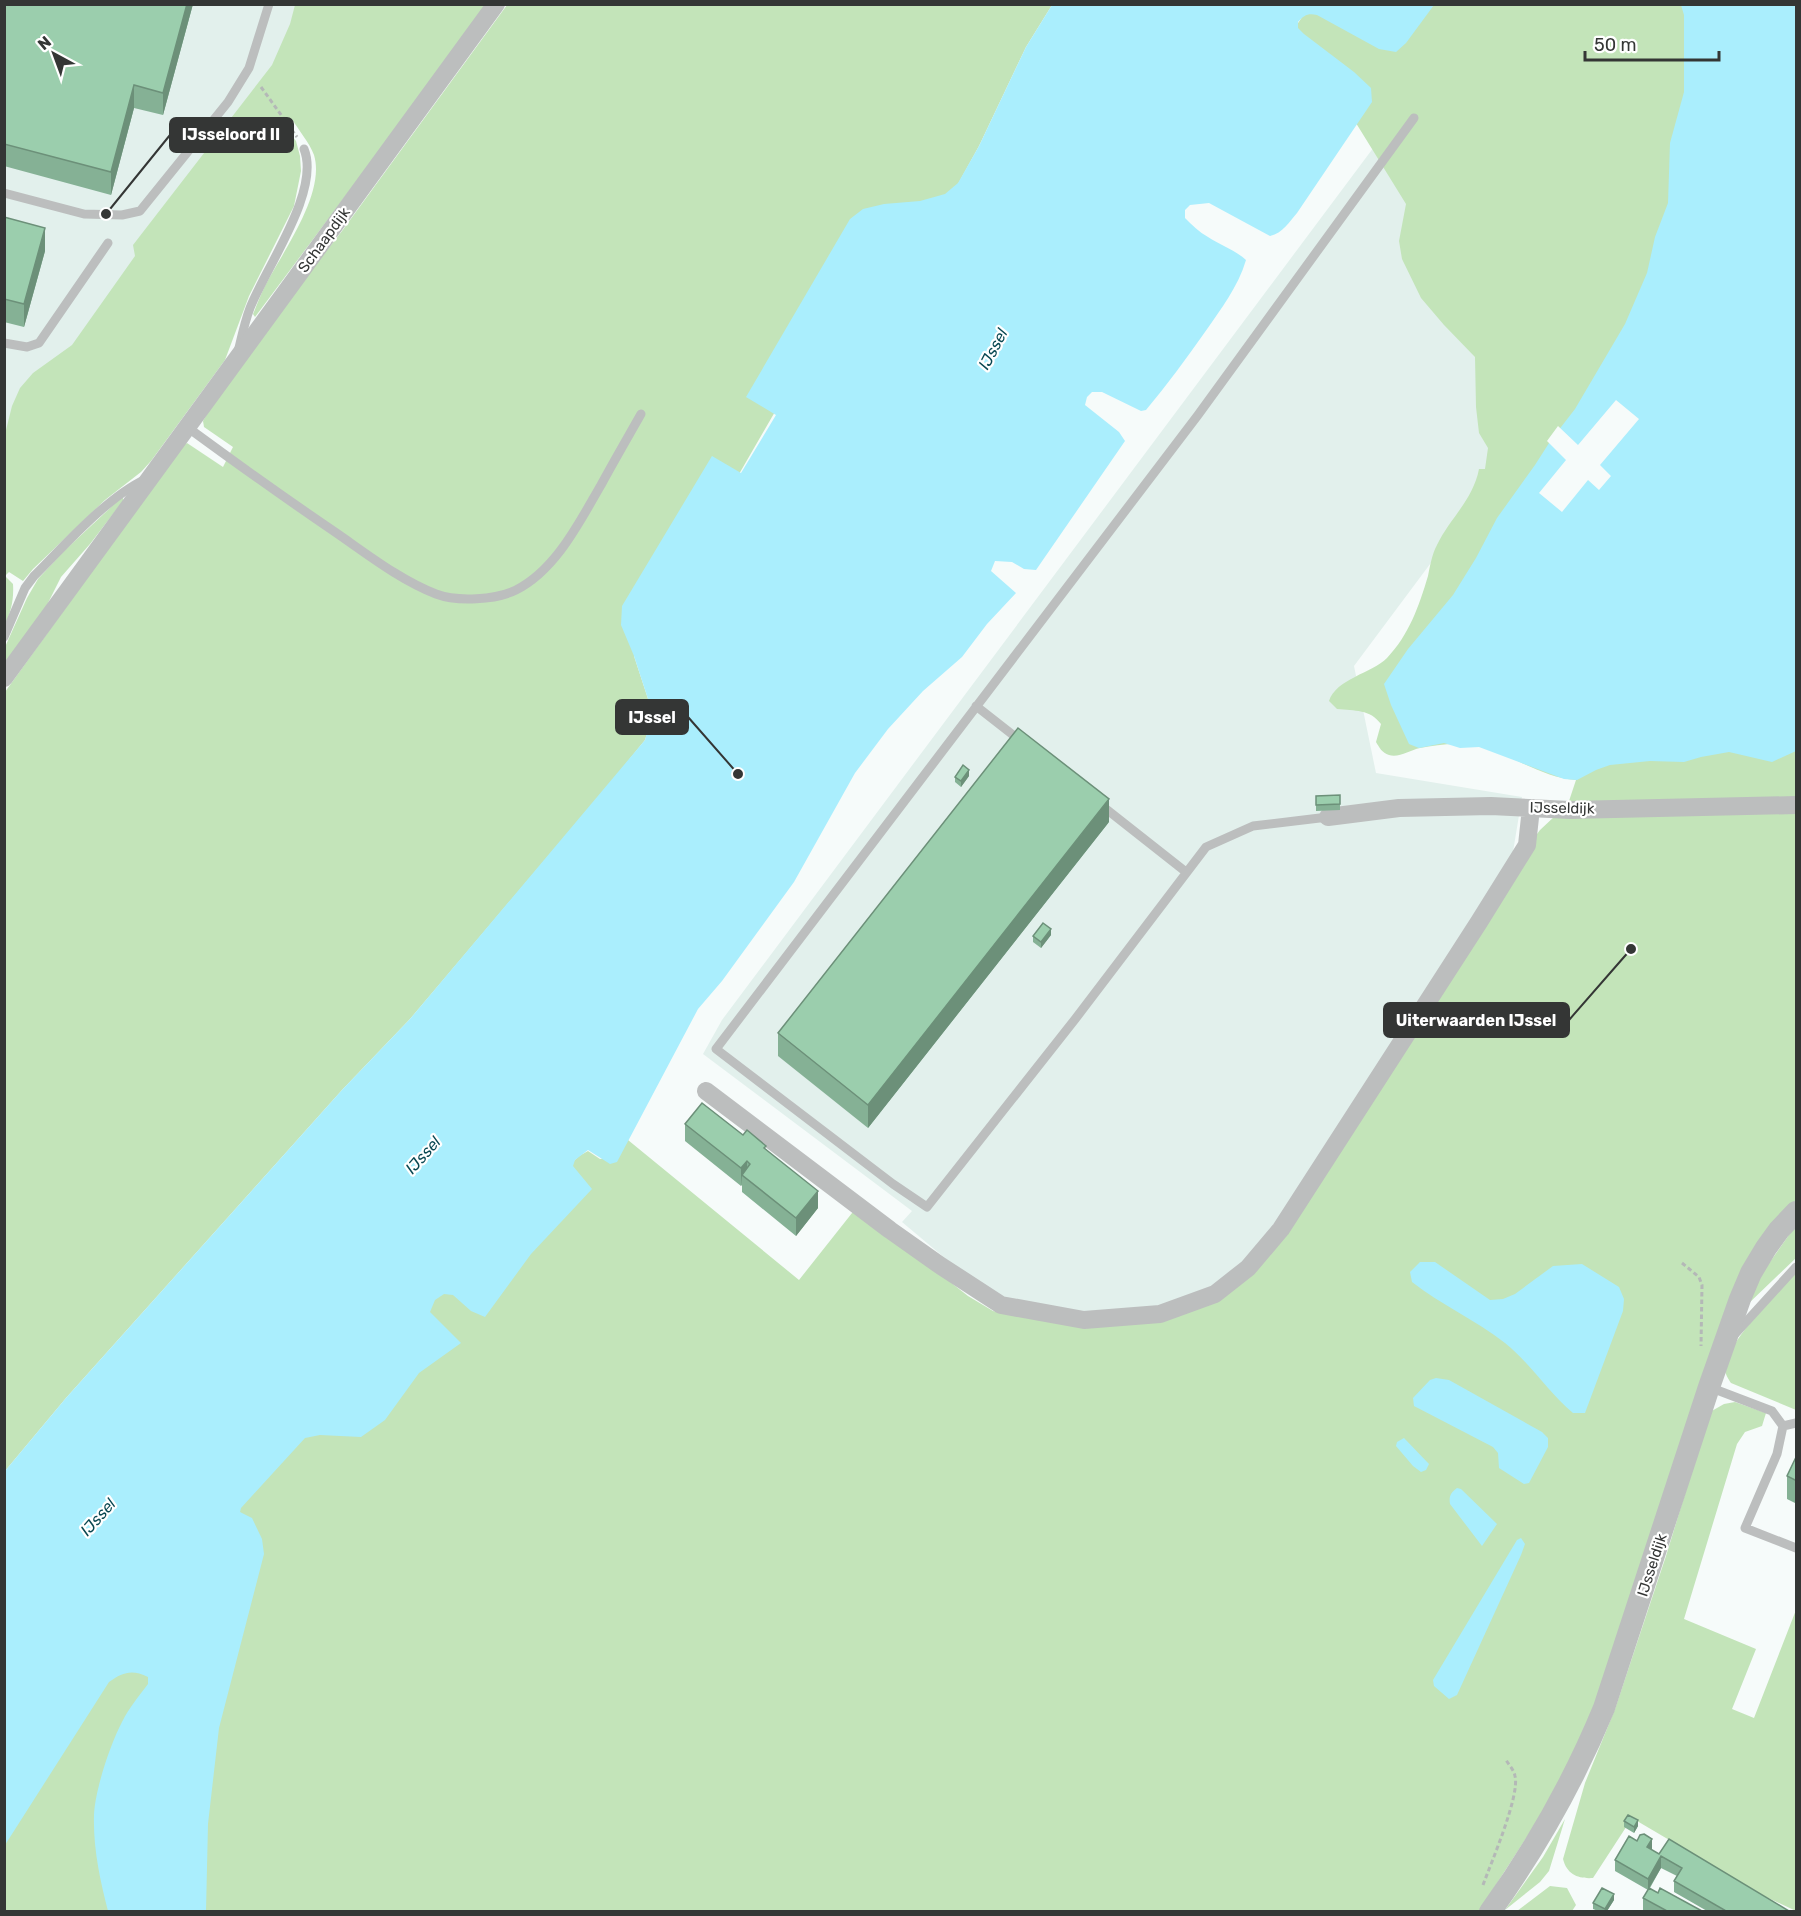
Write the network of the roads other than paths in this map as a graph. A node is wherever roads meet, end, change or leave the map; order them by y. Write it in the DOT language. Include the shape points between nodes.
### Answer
graph roads {
  1 [pos="269,4"];
  2 [pos="496,4"];
  3 [pos="1414,118"];
  4 [pos="304,149"];
  5 [pos="4,193"];
  6 [pos="108,243"];
  7 [pos="4,343"];
  8 [pos="235,362"];
  9 [pos="641,414"];
  10 [pos="187,427"];
  11 [pos="151,476"];
  12 [pos="4,637"];
  13 [pos="4,678"];
  14 [pos="976,706"];
  15 [pos="1031,749"];
  16 [pos="1095,800"];
  17 [pos="1797,805"];
  18 [pos="1531,808"];
  19 [pos="1328,817"];
  20 [pos="1186,872"];
  21 [pos="706,1091"];
  22 [pos="1797,1212"];
  23 [pos="1797,1267"];
  24 [pos="1724,1345"];
  25 [pos="1709,1387"];
  26 [pos="1797,1423"];
  27 [pos="1783,1426"];
  28 [pos="1797,1548"];
  29 [pos="1490,1911"];
  1 -- 5 [label="lane" via="249,68 228,102 140,211 122,215 84,214"];
  2 -- 8 [label="street, Schaapdijk"];
  3 -- 14 [label="lane" via="1198,415"];
  4 -- 8 [label="lane" via="308,158 306,184 298,209 250,308"];
  6 -- 7 [label="lane" via="39,343 27,347"];
  8 -- 10 [label="street, Schaapdijk"];
  9 -- 10 [label="lane" via="555,558 516,590 489,598 462,599 437,594 374,559"];
  10 -- 11 [label="street, Schaapdijk"];
  11 -- 12 [label="lane, Schaapdijk" via="107,504 34,576"];
  11 -- 13 [label="street, Schaapdijk"];
  14 -- 15 [label="lane"];
  14 -- 20 [label="lane" via="716,1049 927,1207"];
  16 -- 20 [label="lane"];
  17 -- 18 [label="street, IJsseldijk"];
  18 -- 19 [label="street, IJsseldijk" via="1399,808"];
  18 -- 21 [label="street" via="1527,845 1281,1229 1248,1268 1215,1294 1160,1314 1084,1320 1001,1305 890,1230"];
  19 -- 20 [label="lane" via="1253,825 1206,847"];
  22 -- 24 [label="street, IJsseldijk" via="1779,1230 1751,1273"];
  23 -- 24 [label="lane"];
  24 -- 25 [label="street, IJsseldijk"];
  25 -- 27 [label="lane" via="1772,1411"];
  25 -- 29 [label="street, IJsseldijk" via="1589,1746 1530,1854"];
  26 -- 27 [label="lane"];
  27 -- 28 [label="lane" via="1778,1454 1745,1528"];
}
